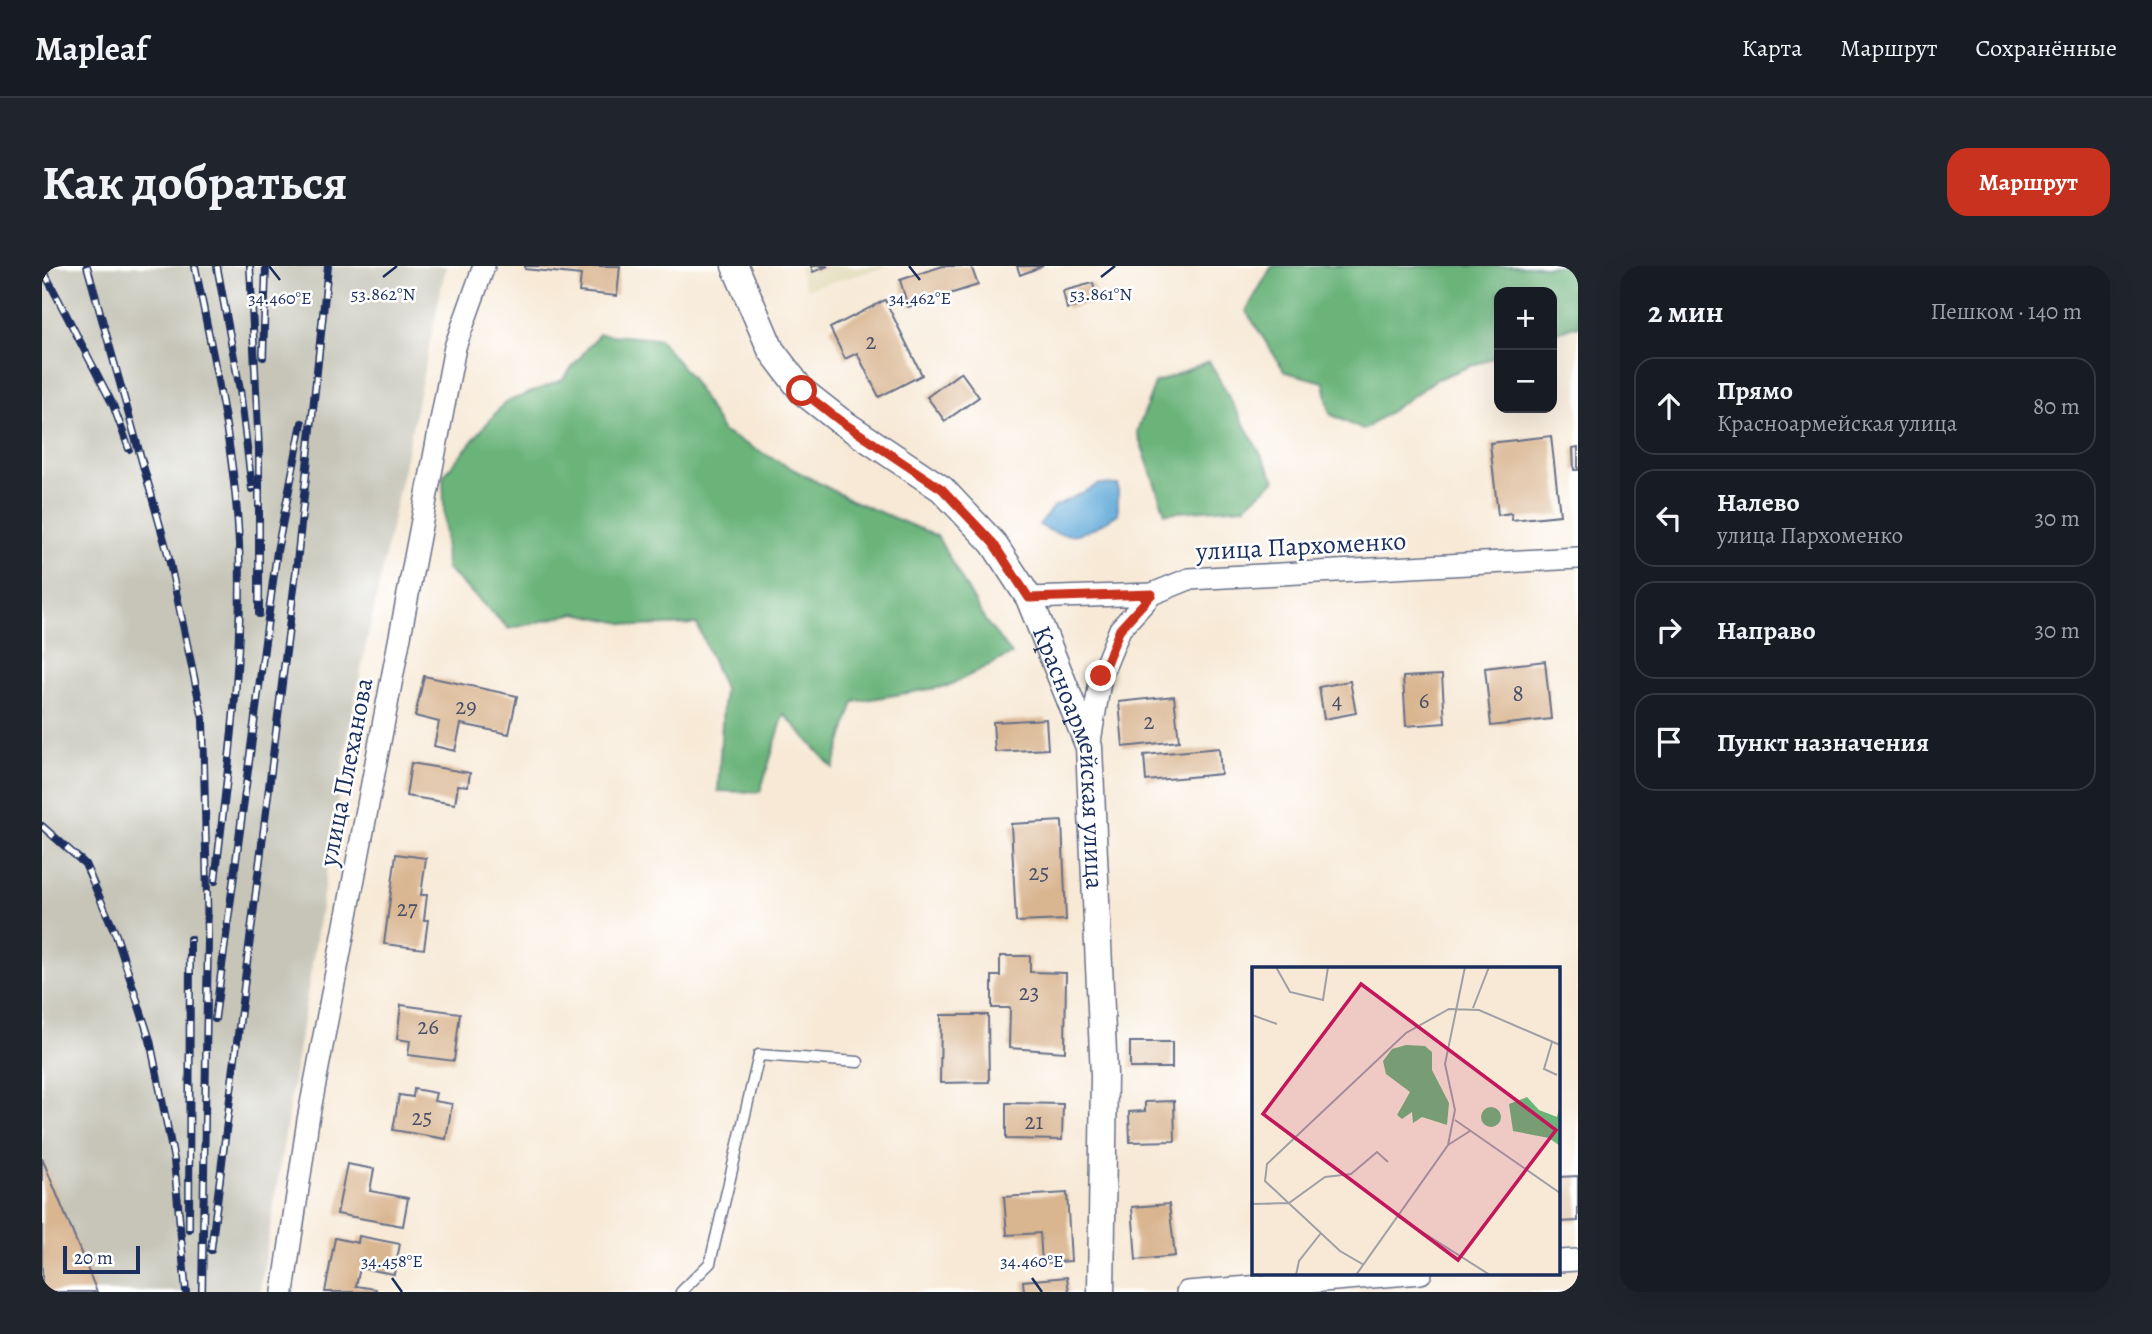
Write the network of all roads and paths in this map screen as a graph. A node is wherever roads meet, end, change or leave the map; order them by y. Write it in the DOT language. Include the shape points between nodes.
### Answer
graph roads {
  1 [pos="484,266"];
  2 [pos="735,266"];
  3 [pos="1578,558"];
  4 [pos="1152,594"];
  5 [pos="1029,598"];
  6 [pos="1089,747"];
  7 [pos="858,1062"];
  8 [pos="1578,1260"];
  9 [pos="1560,1261"];
  10 [pos="1396,1275"];
  11 [pos="283,1292"];
  12 [pos="681,1292"];
  13 [pos="1101,1292"];
  14 [pos="1187,1292"];
  1 -- 11 [label="street, улица Плеханова" via="455,347 308,1121"];
  2 -- 5 [label="street, Красноармейская улица" via="771,350 802,391 942,489 993,543"];
  3 -- 4 [label="street, улица Пархоменко" via="1189,579"];
  4 -- 5 [label="street, улица Пархоменко"];
  4 -- 6 [label="street" via="1120,629 1101,676"];
  5 -- 6 [label="street, Красноармейская улица"];
  6 -- 13 [label="street, Красноармейская улица" via="1104,1075"];
  7 -- 12 [label="lane" via="759,1055 710,1264"];
  8 -- 9 [label="street"];
  10 -- 14 [label="street"];
}
